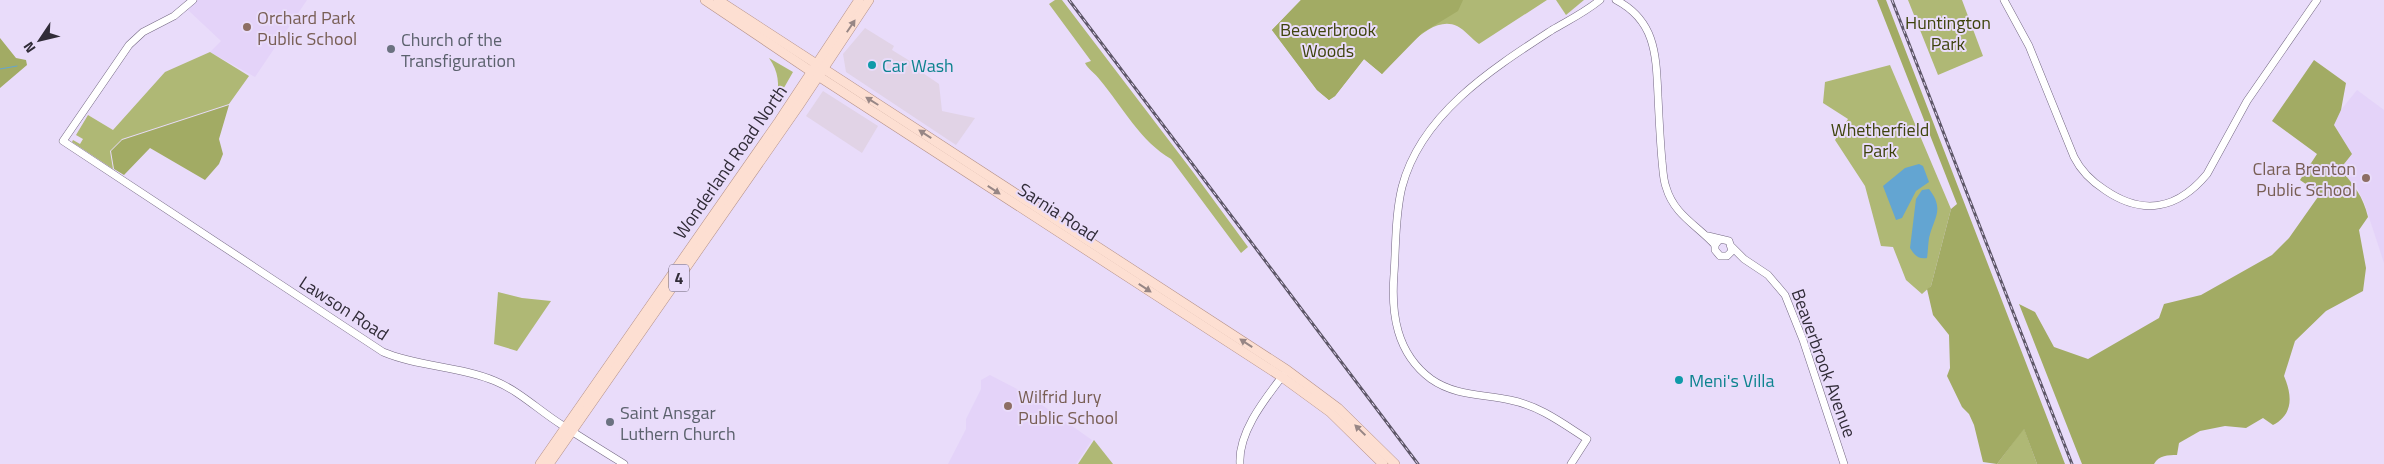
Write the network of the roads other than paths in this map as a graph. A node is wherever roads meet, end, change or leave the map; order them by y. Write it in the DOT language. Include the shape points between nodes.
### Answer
graph roads {
  1 [pos="193,0"];
  2 [pos="705,0"];
  3 [pos="718,0"];
  4 [pos="859,0"];
  5 [pos="869,0"];
  6 [pos="1592,0"];
  7 [pos="1600,0"];
  8 [pos="2004,0"];
  9 [pos="2317,0"];
  10 [pos="1619,1"];
  11 [pos="1586,11"];
  12 [pos="817,71"];
  13 [pos="1717,242"];
  14 [pos="1732,247"];
  15 [pos="1726,256"];
  16 [pos="1744,260"];
  17 [pos="1284,373"];
  18 [pos="570,429"];
  19 [pos="540,464"];
  20 [pos="549,464"];
  21 [pos="624,464"];
  22 [pos="1240,464"];
  23 [pos="1383,464"];
  24 [pos="1395,464"];
  25 [pos="1571,464"];
  26 [pos="1844,464"];
  1 -- 18 [label="street, Lawson Road" via="174,16 143,32 129,45 63,141 383,352 400,359 476,374 495,381 527,397"];
  2 -- 12 [label="main road, Sarnia Road"];
  3 -- 12 [label="main road, Sarnia Road"];
  4 -- 12 [label="main road, Wonderland Road North / 4"];
  12 -- 5 [label="main road, Wonderland Road North / 4, one-way"];
  6 -- 11 [label="street"];
  7 -- 11 [label="street"];
  8 -- 9 [label="street" via="2029,46 2077,164 2093,182 2121,201 2145,207 2169,202 2199,184 2247,101"];
  10 -- 13 [label="street" via="1642,21 1657,57 1665,186 1682,217"];
  11 -- 25 [label="street" via="1467,91 1439,118 1423,140 1409,168 1399,203 1393,314 1408,354 1430,378 1459,392 1533,406 1587,439"];
  12 -- 17 [label="main road, Sarnia Road"];
  12 -- 18 [label="main road, Wonderland Road North / 4"];
  13 -- 14 [label="street" via="1726,239"];
  13 -- 15 [label="street" via="1716,253"];
  14 -- 15 [label="street"];
  14 -- 16 [label="street, Beaverbrook Avenue"];
  15 -- 16 [label="street, Beaverbrook Avenue"];
  16 -- 26 [label="street, Beaverbrook Avenue" via="1768,275 1785,294"];
  17 -- 22 [label="street" via="1247,432 1241,446"];
  17 -- 23 [label="main road, Sarnia Road"];
  24 -- 17 [label="main road, Sarnia Road, one-way" via="1338,408"];
  18 -- 19 [label="main road, Wonderland Road North / 4"];
  18 -- 20 [label="main road, Wonderland Road North / 4"];
  18 -- 21 [label="street, Lawson Road"];
}
